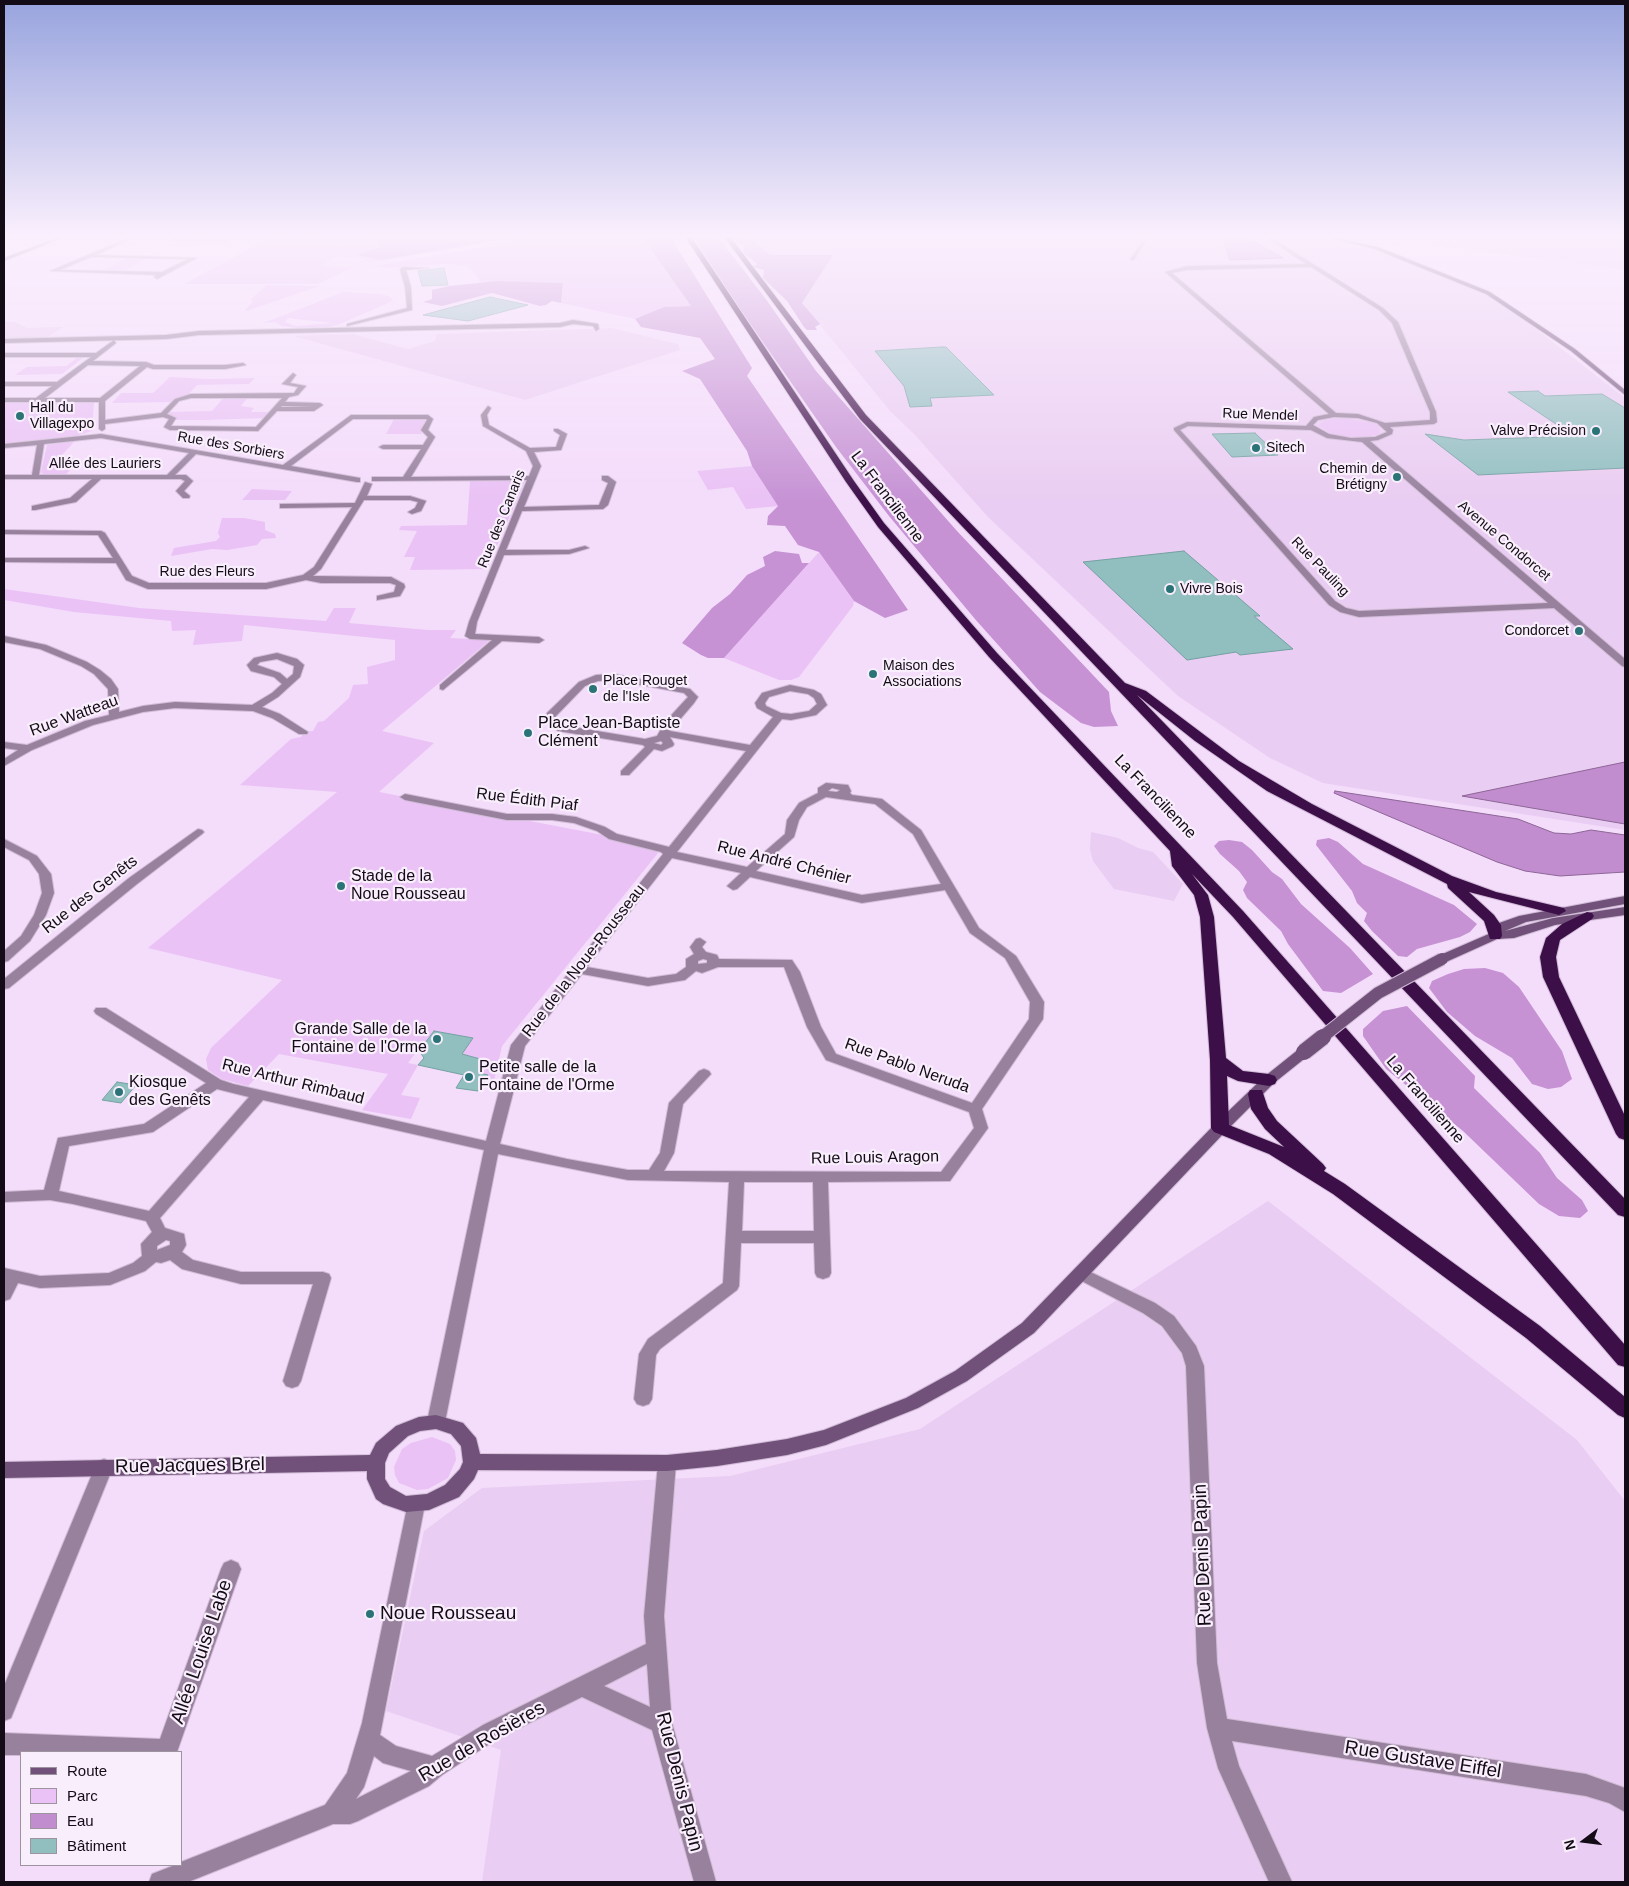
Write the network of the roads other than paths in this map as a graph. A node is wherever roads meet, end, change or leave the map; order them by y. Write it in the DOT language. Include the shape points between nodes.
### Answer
graph roads {
  1 [pos="344,326"];
  2 [pos="520,326"];
  3 [pos="747,326"];
  4 [pos="794,326"];
  5 [pos="1230,326"];
  6 [pos="1396,326"];
  7 [pos="1537,326"];
  8 [pos="325,331"];
  9 [pos="4,341"];
  10 [pos="114,342"];
  11 [pos="96,355"];
  12 [pos="5,356"];
  13 [pos="85,363"];
  14 [pos="146,364"];
  15 [pos="243,364"];
  16 [pos="293,375"];
  17 [pos="4,384"];
  18 [pos="57,384"];
  19 [pos="1625,393"];
  20 [pos="287,396"];
  21 [pos="4,400"];
  22 [pos="38,400"];
  23 [pos="102,400"];
  24 [pos="278,407"];
  25 [pos="488,408"];
  26 [pos="163,414"];
  27 [pos="1334,415"];
  28 [pos="103,422"];
  29 [pos="1207,425"];
  30 [pos="1387,425"];
  31 [pos="1312,428"];
  32 [pos="258,429"];
  33 [pos="556,430"];
  34 [pos="101,436"];
  35 [pos="260,438"];
  36 [pos="1364,440"];
  37 [pos="41,442"];
  38 [pos="4,446"];
  39 [pos="383,447"];
  40 [pos="425,447"];
  41 [pos="529,450"];
  42 [pos="195,451"];
  43 [pos="284,468"];
  44 [pos="4,477"];
  45 [pos="35,477"];
  46 [pos="99,477"];
  47 [pos="169,477"];
  48 [pos="406,478"];
  49 [pos="533,478"];
  50 [pos="605,478"];
  51 [pos="372,481"];
  52 [pos="186,496"];
  53 [pos="359,502"];
  54 [pos="283,506"];
  55 [pos="35,508"];
  56 [pos="521,508"];
  57 [pos="412,512"];
  58 [pos="4,532"];
  59 [pos="585,548"];
  60 [pos="502,553"];
  61 [pos="4,560"];
  62 [pos="118,561"];
  63 [pos="306,577"];
  64 [pos="380,598"];
  65 [pos="1557,605"];
  66 [pos="501,637"];
  67 [pos="4,639"];
  68 [pos="539,640"];
  69 [pos="1625,664"];
  70 [pos="287,683"];
  71 [pos="1118,683"];
  72 [pos="443,687"];
  73 [pos="254,708"];
  74 [pos="114,716"];
  75 [pos="779,716"];
  76 [pos="303,732"];
  77 [pos="662,736"];
  78 [pos="4,745"];
  79 [pos="650,745"];
  80 [pos="28,748"];
  81 [pos="753,749"];
  82 [pos="4,763"];
  83 [pos="624,773"];
  84 [pos="404,797"];
  85 [pos="198,832"];
  86 [pos="4,842"];
  87 [pos="1177,848"];
  88 [pos="670,854"];
  89 [pos="750,872"];
  90 [pos="1447,879"];
  91 [pos="733,886"];
  92 [pos="950,886"];
  93 [pos="1625,900"];
  94 [pos="1559,911"];
  95 [pos="1625,911"];
  96 [pos="1587,916"];
  97 [pos="1495,936"];
  98 [pos="4,958"];
  99 [pos="714,963"];
  100 [pos="694,967"];
  101 [pos="578,969"];
  102 [pos="4,985"];
  103 [pos="101,1011"];
  104 [pos="1218,1060"];
  105 [pos="704,1074"];
  106 [pos="1269,1080"];
  107 [pos="216,1083"];
  108 [pos="1256,1094"];
  109 [pos="259,1095"];
  110 [pos="975,1109"];
  111 [pos="1220,1128"];
  112 [pos="1625,1134"];
  113 [pos="492,1147"];
  114 [pos="652,1176"];
  115 [pos="737,1177"];
  116 [pos="820,1177"];
  117 [pos="1339,1189"];
  118 [pos="50,1195"];
  119 [pos="4,1196"];
  120 [pos="1625,1210"];
  121 [pos="152,1217"];
  122 [pos="161,1235"];
  123 [pos="734,1237"];
  124 [pos="822,1237"];
  125 [pos="172,1253"];
  126 [pos="152,1256"];
  127 [pos="823,1273"];
  128 [pos="1082,1274"];
  129 [pos="8,1275"];
  130 [pos="4,1295"];
  131 [pos="1625,1359"];
  132 [pos="292,1381"];
  133 [pos="643,1399"];
  134 [pos="1625,1410"];
  135 [pos="436,1422"];
  136 [pos="472,1457"];
  137 [pos="376,1464"];
  138 [pos="667,1464"];
  139 [pos="104,1467"];
  140 [pos="4,1470"];
  141 [pos="416,1504"];
  142 [pos="231,1569"];
  143 [pos="655,1650"];
  144 [pos="581,1686"];
  145 [pos="4,1711"];
  146 [pos="661,1723"];
  147 [pos="1218,1728"];
  148 [pos="368,1740"];
  149 [pos="4,1744"];
  150 [pos="434,1767"];
  151 [pos="1625,1802"];
  152 [pos="333,1812"];
  153 [pos="160,1882"];
  154 [pos="705,1882"];
  155 [pos="1281,1882"];
  1 -- 8 [label="street"];
  2 -- 8 [label="street"];
  3 -- 87 [label="highway, La Francilienne" via="881,525 993,655"];
  4 -- 71 [label="highway, La Francilienne" via="863,417"];
  5 -- 27 [label="street"];
  6 -- 30 [label="street" via="1434,412 1434,422"];
  7 -- 19 [label="street" via="1573,350"];
  8 -- 9 [label="street"];
  10 -- 11 [label="street"];
  11 -- 12 [label="street"];
  11 -- 13 [label="street"];
  13 -- 14 [label="street"];
  13 -- 18 [label="street"];
  14 -- 15 [label="street" via="153,368"];
  14 -- 23 [label="street"];
  16 -- 20 [label="street" via="285,384 303,386 296,394"];
  17 -- 18 [label="street"];
  18 -- 22 [label="street"];
  20 -- 24 [label="street"];
  20 -- 26 [label="street" via="191,396 177,400"];
  21 -- 22 [label="street"];
  22 -- 23 [label="street"];
  23 -- 28 [label="street"];
  24 -- 24 [label="street" via="314,409 320,405"];
  24 -- 32 [label="street"];
  25 -- 41 [label="street, Rue des Canaris" via="484,419 489,430"];
  26 -- 28 [label="street"];
  26 -- 32 [label="street" via="173,418 167,427 170,428"];
  27 -- 30 [label="street" via="1364,418"];
  27 -- 31 [label="street" via="1311,421"];
  28 -- 34 [label="street"];
  29 -- 31 [label="street, Rue Mendel"];
  29 -- 65 [label="street, Rue Pauling" via="1188,424 1176,429 1332,603 1343,610 1359,614"];
  30 -- 36 [label="street, Rue Mendel" via="1390,434"];
  31 -- 36 [label="street, Rue Mendel" via="1327,436"];
  32 -- 35 [label="street"];
  33 -- 41 [label="street" via="564,434 559,449"];
  34 -- 37 [label="street, Rue des Sorbiers"];
  34 -- 42 [label="street, Rue des Sorbiers"];
  36 -- 65 [label="street, Avenue Condorcet"];
  37 -- 38 [label="street, Rue des Sorbiers"];
  37 -- 45 [label="street"];
  39 -- 40 [label="street"];
  40 -- 43 [label="street" via="432,437 424,430 431,420 428,417 359,416 346,420"];
  40 -- 48 [label="street"];
  41 -- 49 [label="street, Rue des Canaris" via="537,466"];
  42 -- 43 [label="street, Rue des Sorbiers"];
  42 -- 47 [label="street, Allée des Lauriers"];
  43 -- 51 [label="street, Rue des Sorbiers" via="357,480 357,483"];
  44 -- 45 [label="street, Allée des Lauriers"];
  45 -- 46 [label="street, Allée des Lauriers"];
  46 -- 47 [label="street, Allée des Lauriers"];
  46 -- 55 [label="street" via="73,500"];
  47 -- 52 [label="street" via="187,479 188,483 180,491"];
  48 -- 49 [label="street, Rue des Sorbiers"];
  48 -- 51 [label="street, Rue des Sorbiers"];
  49 -- 56 [label="street, Rue des Canaris"];
  50 -- 56 [label="street" via="612,482 604,505 600,507"];
  51 -- 53 [label="street"];
  53 -- 54 [label="street"];
  53 -- 57 [label="street" via="410,498 422,501 418,510"];
  53 -- 63 [label="street" via="317,569"];
  56 -- 60 [label="street, Rue des Canaris"];
  58 -- 62 [label="street, Rue des Fleurs" via="101,533"];
  59 -- 60 [label="street" via="569,552"];
  60 -- 66 [label="street, Rue des Canaris" via="472,622 470,636"];
  61 -- 62 [label="street"];
  62 -- 63 [label="street, Rue des Fleurs" via="134,582 157,587 255,587"];
  63 -- 64 [label="street, Rue des Fleurs" via="391,580 400,584 397,594"];
  65 -- 69 [label="street, Avenue Condorcet"];
  66 -- 68 [label="street"];
  66 -- 72 [label="street"];
  67 -- 74 [label="street" via="43,647 97,672 113,689"];
  70 -- 73 [label="street"];
  71 -- 90 [label="highway" via="1142,693 1199,738 1272,788"];
  71 -- 120 [label="highway, La Francilienne"];
  73 -- 74 [label="street, Rue Watteau" via="176,705"];
  73 -- 76 [label="street, Rue Watteau"];
  74 -- 80 [label="street, Rue Watteau"];
  75 -- 75 [label="street" via="812,713 819,708 821,700 804,690 773,691 760,703 768,713"];
  75 -- 81 [label="street, Rue de la Noue-Rousseau"];
  77 -- 79 [label="street" via="669,744 662,748"];
  77 -- 79 [label="street" via="691,701 691,694 682,689 602,678 586,682 552,712 550,718 558,728"];
  77 -- 81 [label="street"];
  78 -- 80 [label="street"];
  79 -- 83 [label="street"];
  80 -- 82 [label="street, Rue Watteau"];
  81 -- 88 [label="street, Rue de la Noue-Rousseau"];
  84 -- 88 [label="street, Rue Édith Piaf" via="507,817 576,820 602,829 613,837 665,849"];
  85 -- 102 [label="street, Rue des Genêts"];
  86 -- 98 [label="street" via="33,858 44,874 48,893 26,938"];
  87 -- 104 [label="highway" via="1179,866 1201,895 1207,917"];
  87 -- 131 [label="highway, La Francilienne"];
  88 -- 89 [label="street, Rue André Chénier"];
  88 -- 101 [label="street, Rue de la Noue-Rousseau"];
  89 -- 91 [label="street"];
  89 -- 92 [label="street, Rue André Chénier" via="862,898"];
  89 -- 92 [label="street" via="790,835 793,820 803,805 824,794 822,790 830,785 844,787 846,791 843,794 849,798 878,801 917,832"];
  90 -- 94 [label="highway" via="1491,895"];
  90 -- 97 [label="highway" via="1489,918 1494,925"];
  92 -- 110 [label="street" via="974,930 1010,956 1037,1002 1036,1018"];
  93 -- 94 [label="street"];
  94 -- 97 [label="street" via="1503,926"];
  95 -- 96 [label="street"];
  96 -- 97 [label="street"];
  96 -- 112 [label="highway" via="1553,938 1548,957 1551,977"];
  97 -- 106 [label="street, bridge" via="1442,959 1378,993"];
  99 -- 100 [label="street" via="704,969"];
  99 -- 100 [label="street" via="701,949 692,959"];
  99 -- 110 [label="street, Rue Pablo Neruda" via="788,963 814,1027 831,1057"];
  100 -- 101 [label="street" via="680,977 648,982"];
  101 -- 113 [label="street, Rue de la Noue-Rousseau" via="518,1045"];
  103 -- 107 [label="street, Rue Arthur Rimbaud"];
  104 -- 106 [label="highway" via="1238,1076"];
  104 -- 111 [label="highway"];
  105 -- 114 [label="street" via="676,1102 667,1153"];
  106 -- 108 [label="street"];
  107 -- 109 [label="street, Rue Arthur Rimbaud"];
  107 -- 118 [label="street" via="148,1128 63,1142"];
  108 -- 111 [label="street"];
  108 -- 117 [label="highway" via="1260,1109 1271,1125"];
  109 -- 113 [label="street, Rue Arthur Rimbaud"];
  109 -- 121 [label="street"];
  110 -- 116 [label="street, Rue Louis Aragon" via="981,1128 945,1177"];
  111 -- 117 [label="highway" via="1274,1150"];
  111 -- 128 [label="street"];
  113 -- 114 [label="street, Rue Louis Aragon" via="606,1171"];
  113 -- 135 [label="street, Rue de la Noue-Rousseau"];
  114 -- 115 [label="street, Rue Louis Aragon"];
  115 -- 116 [label="street, Rue Louis Aragon"];
  115 -- 123 [label="street"];
  116 -- 124 [label="street"];
  117 -- 134 [label="highway" via="1532,1332"];
  118 -- 119 [label="street"];
  118 -- 121 [label="street" via="96,1202"];
  121 -- 122 [label="street"];
  122 -- 125 [label="street" via="172,1234 178,1238 178,1246"];
  122 -- 126 [label="street" via="149,1244 147,1251"];
  123 -- 124 [label="street"];
  123 -- 133 [label="street" via="731,1286 654,1344 648,1354"];
  124 -- 127 [label="street"];
  125 -- 126 [label="street"];
  125 -- 132 [label="street" via="188,1265 241,1278 323,1278"];
  126 -- 129 [label="street" via="139,1267 110,1280 40,1282"];
  128 -- 138 [label="street" via="1028,1328 961,1376 912,1403 835,1434 787,1447"];
  128 -- 147 [label="street, Rue Denis Papin" via="1168,1321 1190,1351 1197,1392 1207,1664"];
  129 -- 130 [label="street"];
  135 -- 136 [label="street" via="457,1428 470,1442"];
  135 -- 137 [label="street" via="419,1424 394,1436 382,1448"];
  136 -- 138 [label="street"];
  136 -- 141 [label="street" via="461,1483 452,1491 441,1498"];
  137 -- 139 [label="street, Rue Jacques Brel"];
  137 -- 141 [label="street" via="376,1479 383,1493 397,1502"];
  138 -- 143 [label="street" via="654,1616"];
  139 -- 140 [label="street, Rue Jacques Brel"];
  139 -- 145 [label="street"];
  141 -- 148 [label="street"];
  142 -- 149 [label="street, Allée Louise Labe" via="167,1750"];
  143 -- 144 [label="street, Rue de Rosières"];
  143 -- 146 [label="street, Rue Denis Papin"];
  144 -- 146 [label="street"];
  144 -- 150 [label="street, Rue de Rosières" via="490,1732"];
  146 -- 154 [label="street, Rue Denis Papin"];
  147 -- 151 [label="street, Rue Gustave Eiffel" via="1586,1785 1615,1794"];
  147 -- 155 [label="street, Rue Denis Papin" via="1229,1768"];
  148 -- 150 [label="street" via="391,1755"];
  148 -- 152 [label="street" via="356,1779"];
  150 -- 152 [label="street, Rue de Rosières" via="420,1778 350,1813"];
  152 -- 153 [label="street, Rue de Rosières"];
}
